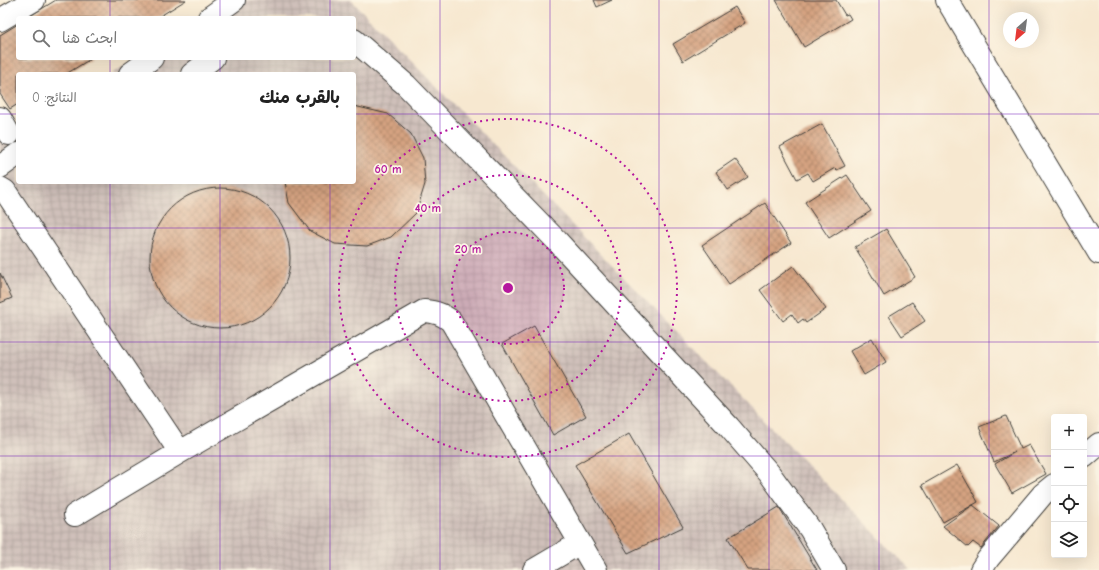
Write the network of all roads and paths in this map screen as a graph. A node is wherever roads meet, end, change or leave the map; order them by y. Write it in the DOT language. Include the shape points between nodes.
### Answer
graph roads {
  1 [pos="34,0"];
  2 [pos="234,0"];
  3 [pos="947,0"];
  4 [pos="211,16"];
  5 [pos="0,20"];
  6 [pos="356,42"];
  7 [pos="149,60"];
  8 [pos="210,60"];
  9 [pos="133,72"];
  10 [pos="195,72"];
  11 [pos="16,155"];
  12 [pos="0,167"];
  13 [pos="0,188"];
  14 [pos="1092,226"];
  15 [pos="1099,253"];
  16 [pos="1099,444"];
  17 [pos="180,452"];
  18 [pos="1087,454"];
  19 [pos="1053,486"];
  20 [pos="75,515"];
  21 [pos="580,543"];
  22 [pos="534,570"];
  23 [pos="596,570"];
  24 [pos="834,570"];
  25 [pos="981,570"];
  1 -- 5 [label="street"];
  2 -- 4 [label="street"];
  3 -- 14 [label="street"];
  6 -- 24 [label="street" via="406,85 557,241 729,428 769,473 810,529"];
  7 -- 9 [label="street"];
  8 -- 10 [label="street"];
  11 -- 12 [label="street"];
  13 -- 17 [label="street" via="5,191"];
  14 -- 15 [label="street"];
  16 -- 18 [label="street"];
  17 -- 20 [label="street"];
  17 -- 21 [label="street" via="424,311 443,314 451,321"];
  19 -- 25 [label="street" via="1043,494"];
  21 -- 22 [label="street"];
  21 -- 23 [label="street"];
}
